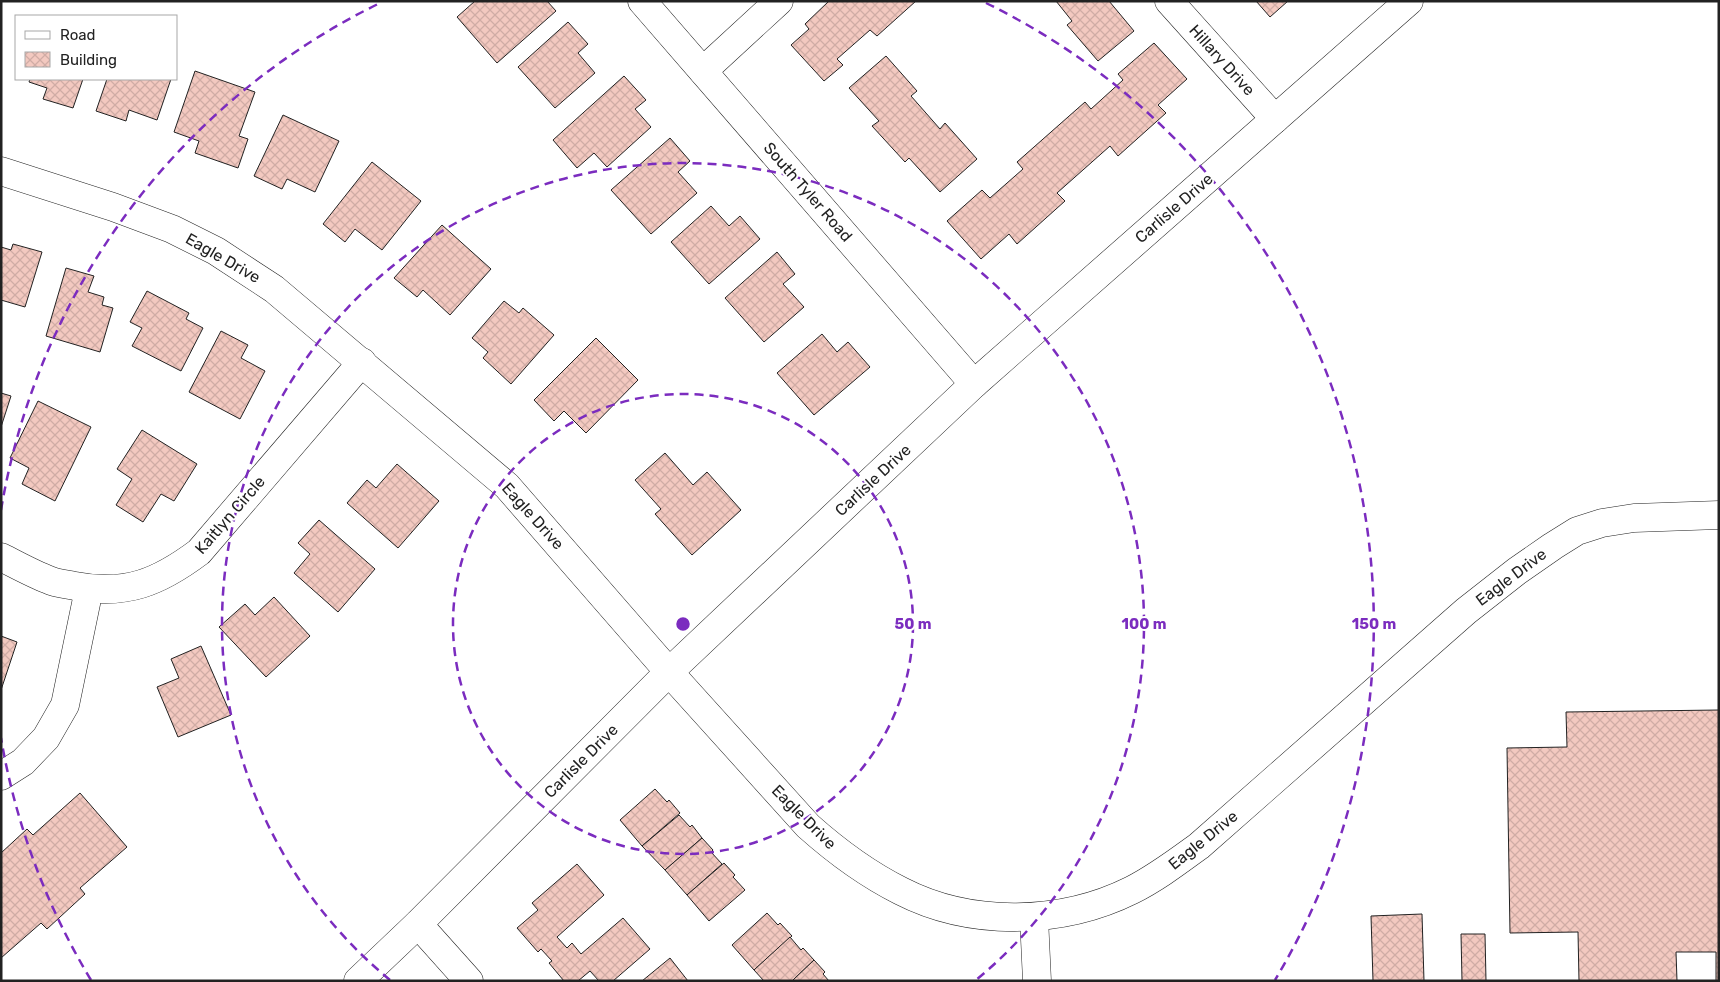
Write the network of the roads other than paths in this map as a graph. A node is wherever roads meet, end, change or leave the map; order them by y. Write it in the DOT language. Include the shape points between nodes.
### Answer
graph roads {
  1 [pos="642,1"];
  2 [pos="779,1"];
  3 [pos="1169,1"];
  4 [pos="1409,1"];
  5 [pos="703,71"];
  6 [pos="1275,119"];
  7 [pos="1,171"];
  8 [pos="362,362"];
  9 [pos="974,384"];
  10 [pos="1719,515"];
  11 [pos="1,557"];
  12 [pos="89,589"];
  13 [pos="669,672"];
  14 [pos="1,776"];
  15 [pos="1034,918"];
  16 [pos="418,924"];
  17 [pos="358,981"];
  18 [pos="469,981"];
  19 [pos="1037,981"];
  1 -- 5 [label="street, South Tyler Road"];
  2 -- 5 [label="street"];
  3 -- 6 [label="street, Hillary Drive"];
  4 -- 6 [label="street, Carlisle Drive"];
  5 -- 9 [label="street, South Tyler Road"];
  6 -- 9 [label="street, Carlisle Drive"];
  7 -- 8 [label="street, Eagle Drive" via="113,207 172,229 216,251 274,289"];
  8 -- 12 [label="street, Kaitlyn Circle" via="199,552 176,570 149,583 116,590"];
  8 -- 13 [label="street, Eagle Drive" via="508,486"];
  9 -- 13 [label="street, Carlisle Drive"];
  10 -- 15 [label="street, Eagle Drive" via="1634,518 1602,522 1577,531 1517,571 1466,611 1199,846 1164,873 1100,904"];
  11 -- 12 [label="street, Kaitlyn Circle" via="51,581"];
  12 -- 14 [label="street" via="65,704 46,738 23,762"];
  13 -- 15 [label="street, Eagle Drive" via="808,826 833,848 873,875 931,904 966,912"];
  13 -- 16 [label="street, Carlisle Drive"];
  15 -- 19 [label="street"];
  16 -- 17 [label="street, Carlisle Drive"];
  16 -- 18 [label="street"];
}
